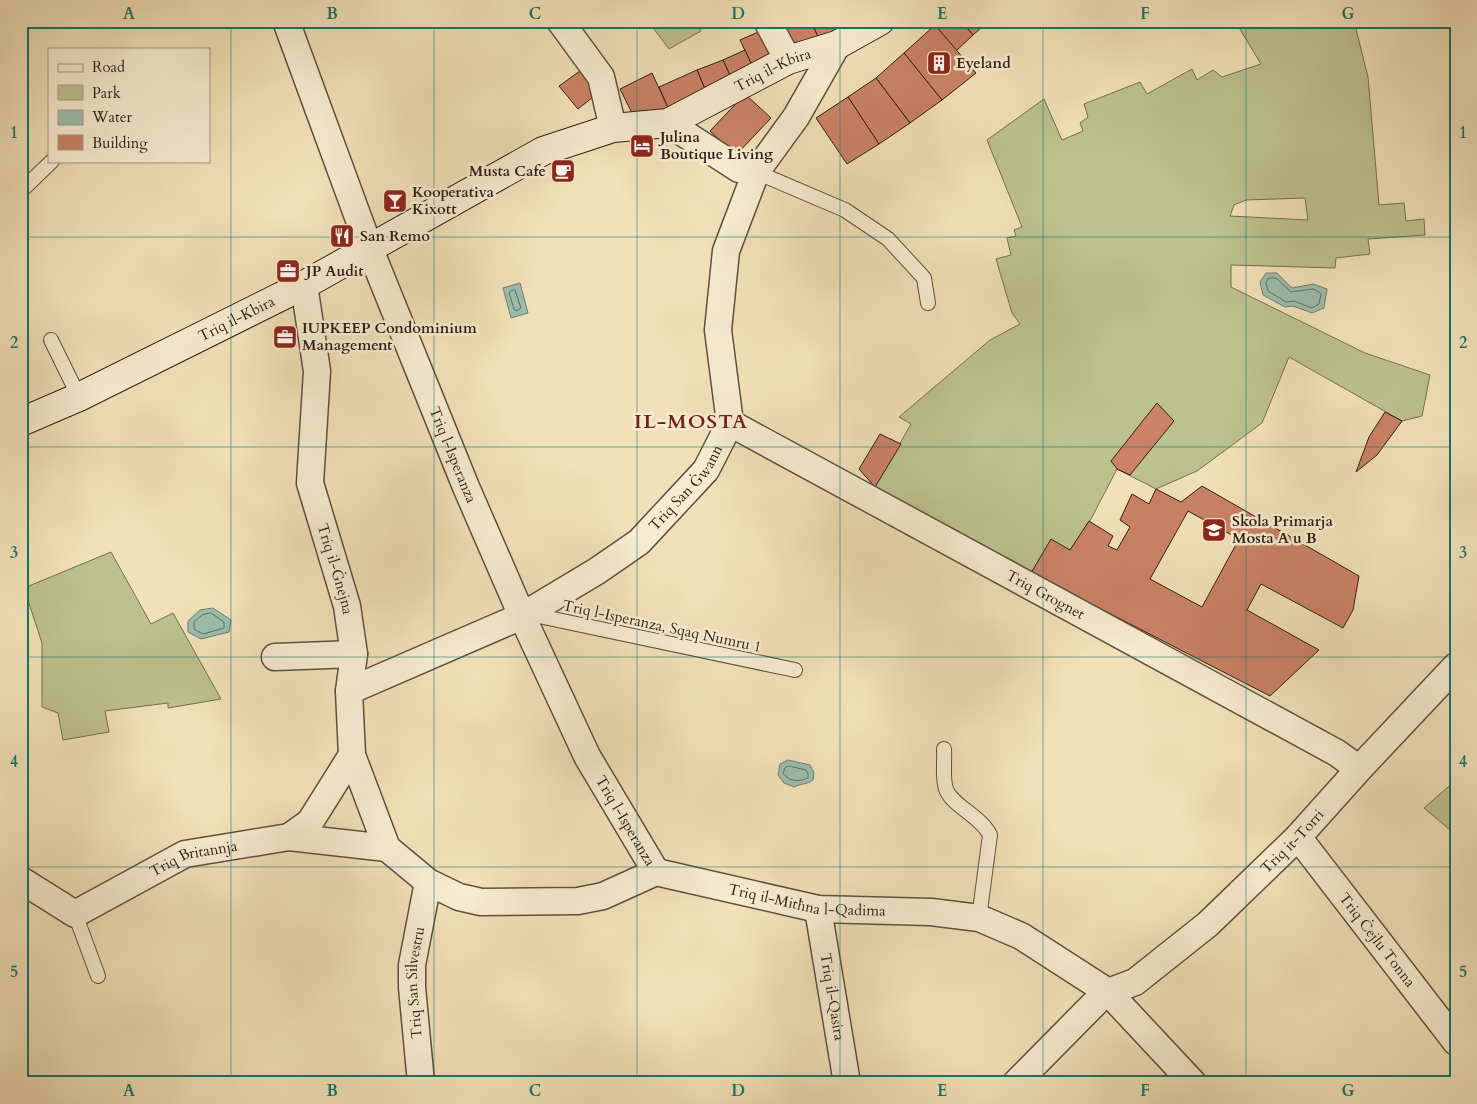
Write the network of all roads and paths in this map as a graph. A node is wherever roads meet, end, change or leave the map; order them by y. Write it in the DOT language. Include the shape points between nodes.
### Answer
graph roads {
  1 [pos="286,21"];
  2 [pos="560,21"];
  3 [pos="767,21"];
  4 [pos="880,21"];
  5 [pos="836,45"];
  6 [pos="788,60"];
  7 [pos="668,123"];
  8 [pos="612,128"];
  9 [pos="51,162"];
  10 [pos="756,172"];
  11 [pos="21,191"];
  12 [pos="369,247"];
  13 [pos="304,285"];
  14 [pos="928,303"];
  15 [pos="51,340"];
  16 [pos="79,397"];
  17 [pos="21,422"];
  18 [pos="730,423"];
  19 [pos="522,616"];
  20 [pos="354,654"];
  21 [pos="275,657"];
  22 [pos="1456,666"];
  23 [pos="795,670"];
  24 [pos="349,691"];
  25 [pos="944,749"];
  26 [pos="352,755"];
  27 [pos="1359,769"];
  28 [pos="288,837"];
  29 [pos="1298,837"];
  30 [pos="387,848"];
  31 [pos="656,872"];
  32 [pos="21,880"];
  33 [pos="428,882"];
  34 [pos="818,909"];
  35 [pos="75,914"];
  36 [pos="979,918"];
  37 [pos="98,976"];
  38 [pos="1102,997"];
  39 [pos="1456,1042"];
  40 [pos="421,1083"];
  41 [pos="847,1083"];
  42 [pos="1016,1083"];
  43 [pos="1193,1083"];
  1 -- 12 [label="street, Triq l-Isperanza"];
  2 -- 8 [label="street" via="602,78"];
  3 -- 6 [label="street"];
  4 -- 5 [label="main road, Triq il-Kbira"];
  5 -- 6 [label="main road, Triq il-Kbira"];
  5 -- 10 [label="street" via="796,117"];
  6 -- 7 [label="main road, Triq il-Kbira"];
  7 -- 8 [label="main road, Triq il-Kbira"];
  7 -- 10 [label="street" via="739,169"];
  8 -- 12 [label="main road, Triq il-Kbira" via="543,151"];
  9 -- 11 [label="lane"];
  10 -- 14 [label="lane" via="845,210 888,239 924,278"];
  10 -- 18 [label="street" via="726,250 718,330"];
  12 -- 13 [label="main road, Triq il-Kbira"];
  12 -- 19 [label="street, Triq l-Isperanza" via="466,488"];
  13 -- 16 [label="main road, Triq il-Kbira"];
  13 -- 20 [label="street, Triq il-Ġnejna" via="317,371 310,483 347,606"];
  15 -- 16 [label="lane"];
  16 -- 17 [label="main road, Triq il-Kbira"];
  18 -- 19 [label="street, Triq San Ġwann" via="706,470 639,542"];
  18 -- 27 [label="street, Triq Grognet" via="1337,753"];
  19 -- 23 [label="lane, Triq l-Isperanza, Sqaq Numru 1"];
  19 -- 24 [label="street, Triq San Ġwann"];
  19 -- 31 [label="street, Triq l-Isperanza" via="588,756"];
  20 -- 21 [label="street"];
  20 -- 24 [label="street, Triq il-Ġnejna"];
  22 -- 27 [label="street, Triq it-Torri"];
  24 -- 26 [label="street, Triq il-Ġnejna"];
  25 -- 36 [label="lane" via="946,789 990,835"];
  26 -- 28 [label="street" via="310,822"];
  26 -- 30 [label="street, Triq il-Ġnejna"];
  27 -- 29 [label="street, Triq it-Torri"];
  28 -- 30 [label="street, Triq Britannja"];
  28 -- 35 [label="street, Triq Britannja" via="185,854"];
  29 -- 38 [label="street, Triq it-Torri" via="1208,924 1135,982"];
  29 -- 39 [label="street, Triq Ċejlu Tonna"];
  30 -- 33 [label="street"];
  31 -- 33 [label="street" via="603,896 578,901 481,902 459,898"];
  31 -- 34 [label="street, Triq il-Mitħna l-Qadima"];
  32 -- 35 [label="street"];
  33 -- 40 [label="street, Triq San Silvestru" via="412,965"];
  34 -- 36 [label="street, Triq il-Mitħna l-Qadima" via="931,912"];
  34 -- 41 [label="street, Triq il-Qasira"];
  35 -- 37 [label="lane"];
  36 -- 38 [label="street, Triq il-Mitħna l-Qadima" via="1021,936"];
  38 -- 42 [label="street, Triq it-Torri"];
  38 -- 43 [label="street, Triq il-Mitħna l-Qadima"];
}
